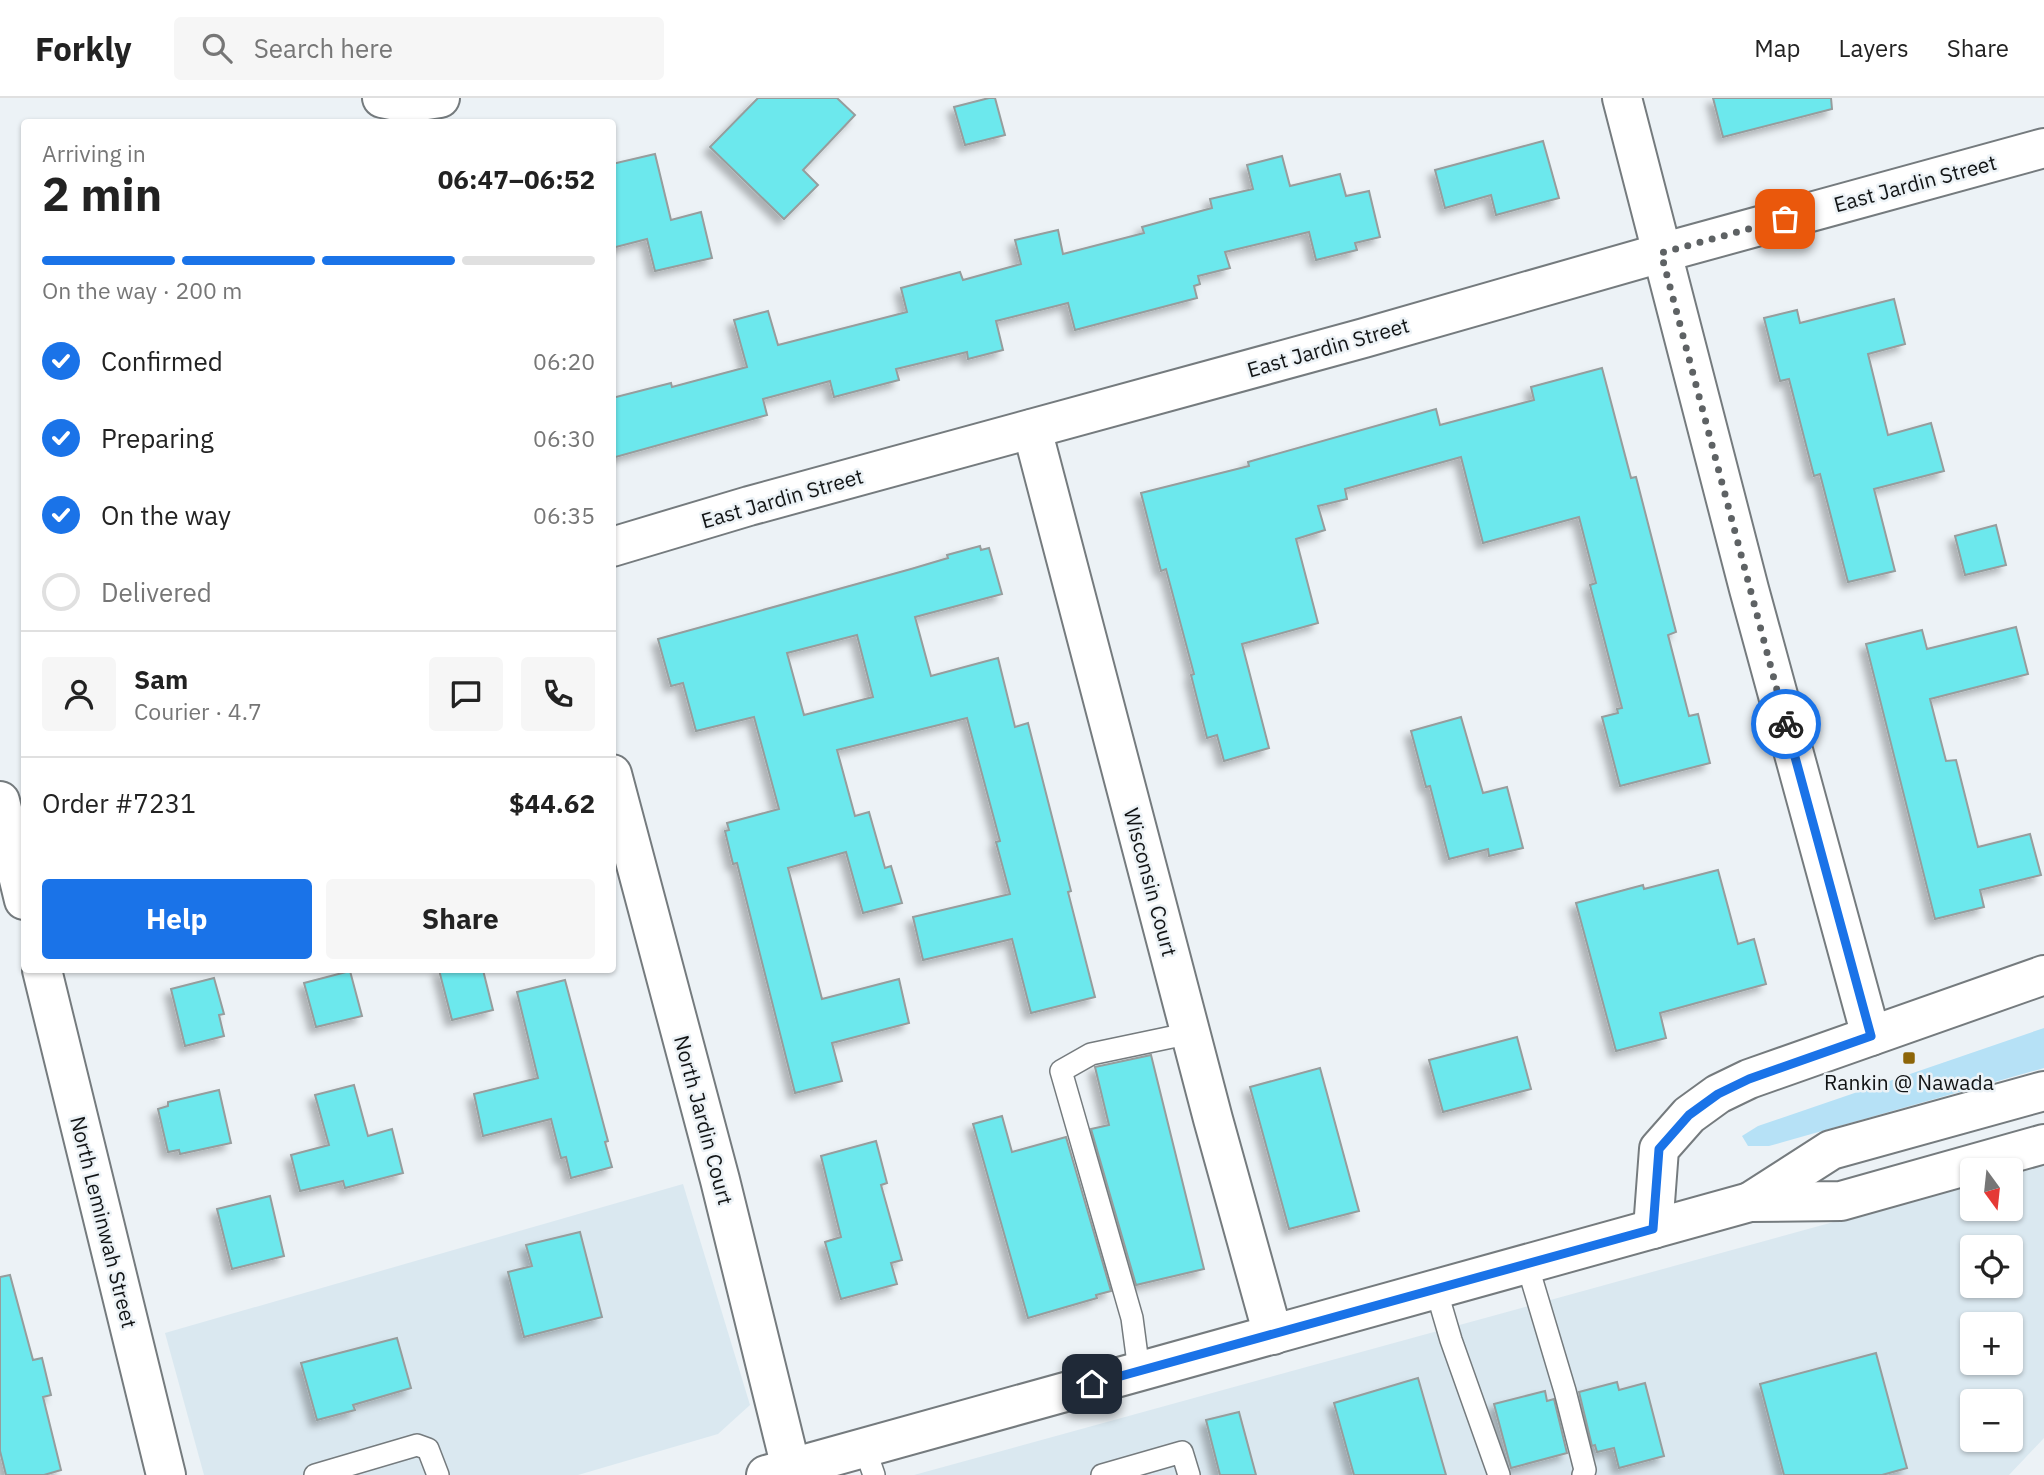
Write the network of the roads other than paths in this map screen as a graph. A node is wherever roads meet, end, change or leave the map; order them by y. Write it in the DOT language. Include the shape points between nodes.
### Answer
graph roads {
  1 [pos="382,98"];
  2 [pos="440,98"];
  3 [pos="1622,98"];
  4 [pos="2044,148"];
  5 [pos="1661,253"];
  6 [pos="1032,429"];
  7 [pos="616,546"];
  8 [pos="616,789"];
  9 [pos="0,801"];
  10 [pos="21,888"];
  11 [pos="43,973"];
  12 [pos="2044,975"];
  13 [pos="1191,1033"];
  14 [pos="1871,1036"];
  15 [pos="2044,1091"];
  16 [pos="2044,1144"];
  17 [pos="1750,1202"];
  18 [pos="1653,1229"];
  19 [pos="1527,1264"];
  20 [pos="1436,1289"];
  21 [pos="1273,1335"];
  22 [pos="1139,1371"];
  23 [pos="869,1461"];
  24 [pos="779,1471"];
  25 [pos="166,1475"];
  26 [pos="315,1475"];
  27 [pos="438,1475"];
  28 [pos="1102,1475"];
  29 [pos="1189,1475"];
  30 [pos="1499,1475"];
  31 [pos="1583,1475"];
  1 -- 2 [label="street" via="407,103"];
  3 -- 5 [label="street"];
  4 -- 5 [label="street, East Jardin Street"];
  5 -- 6 [label="street, East Jardin Street"];
  5 -- 14 [label="street"];
  6 -- 7 [label="street, East Jardin Street"];
  6 -- 13 [label="street, Wisconsin Court"];
  8 -- 24 [label="street, North Jardin Court" via="720,1180"];
  9 -- 10 [label="street"];
  11 -- 25 [label="street, North Leminwah Street"];
  12 -- 14 [label="street"];
  13 -- 21 [label="street, Wisconsin Court"];
  13 -- 22 [label="lane" via="1091,1054 1061,1071 1132,1318"];
  14 -- 18 [label="street" via="1749,1079 1689,1115 1659,1149"];
  15 -- 17 [label="street" via="1831,1150"];
  16 -- 17 [label="street" via="1842,1201"];
  17 -- 18 [label="street"];
  18 -- 19 [label="street"];
  19 -- 20 [label="street"];
  19 -- 31 [label="lane" via="1565,1391"];
  20 -- 21 [label="street"];
  20 -- 30 [label="lane"];
  21 -- 22 [label="street"];
  22 -- 23 [label="street"];
  23 -- 24 [label="street"];
  26 -- 27 [label="lane" via="417,1445 428,1449"];
  28 -- 29 [label="lane" via="1182,1452"];
}
